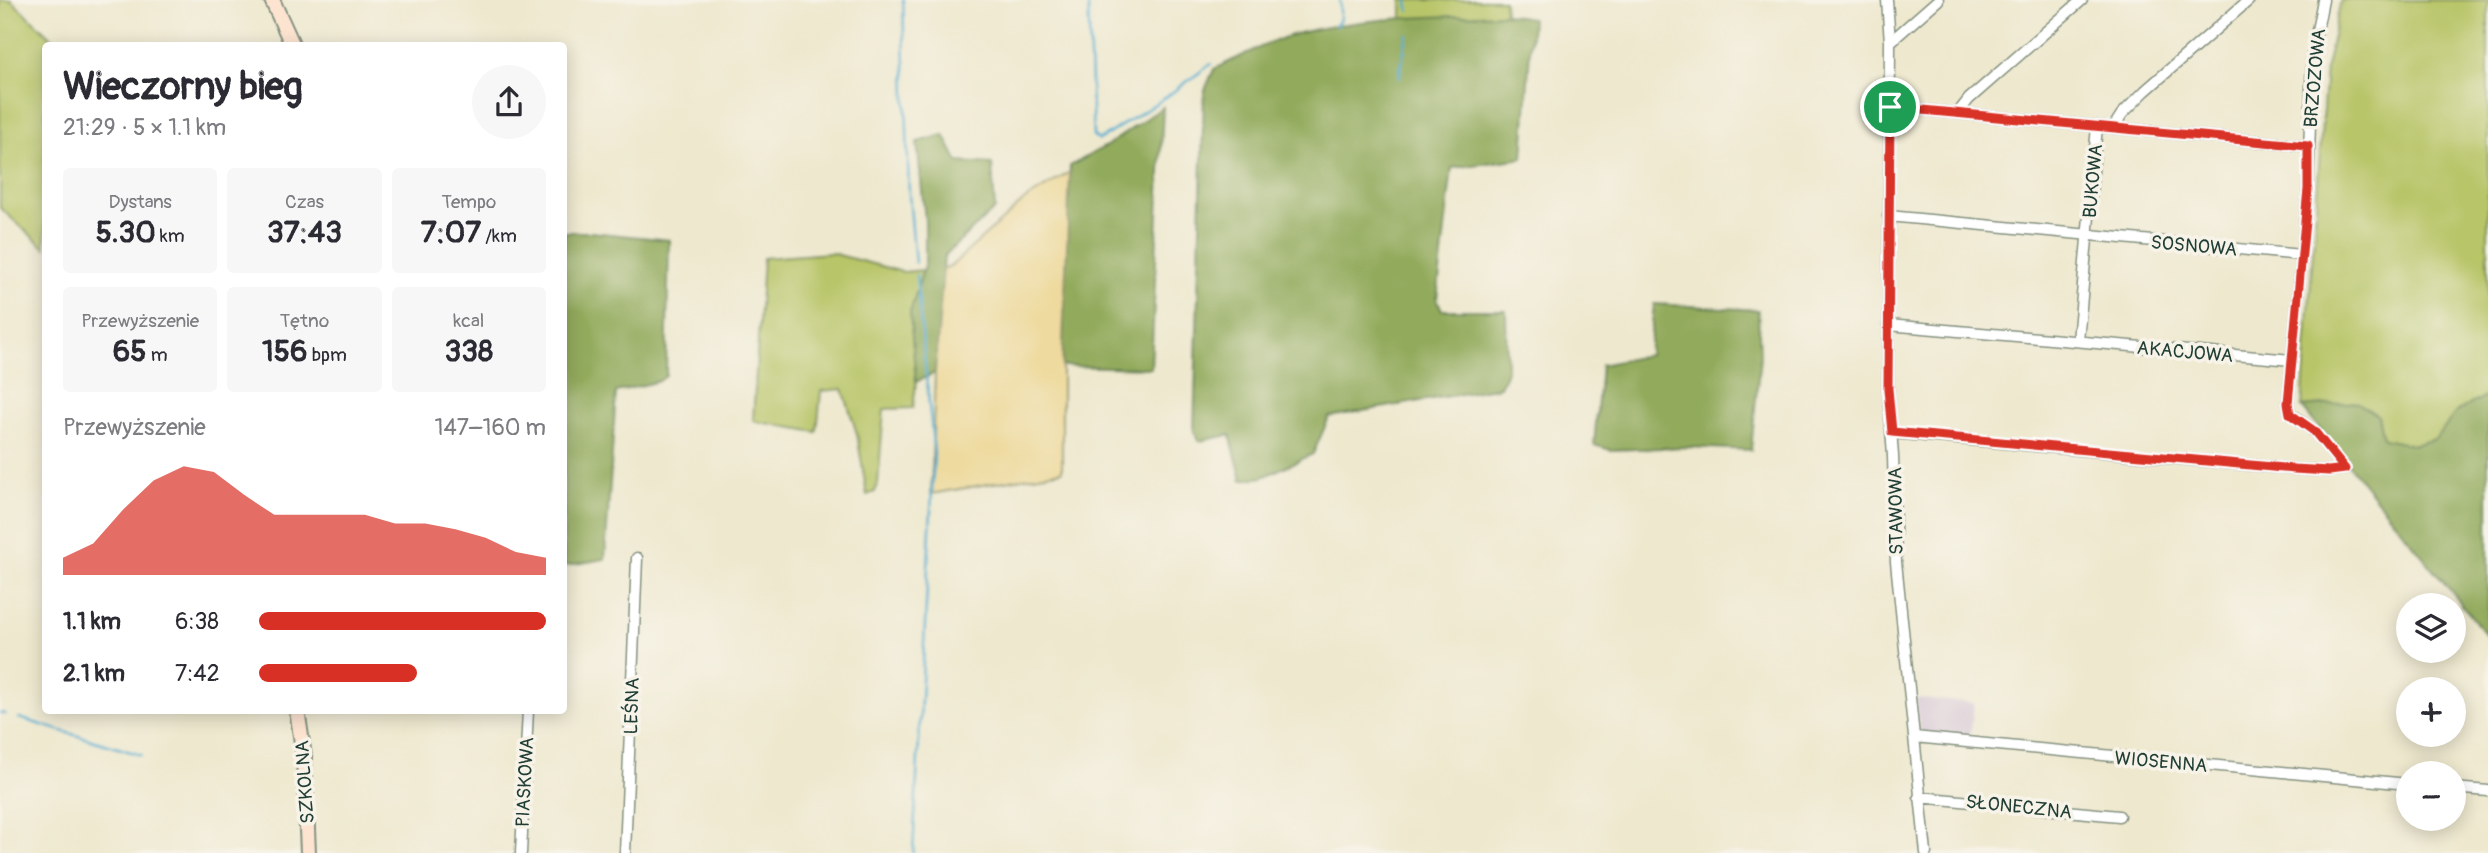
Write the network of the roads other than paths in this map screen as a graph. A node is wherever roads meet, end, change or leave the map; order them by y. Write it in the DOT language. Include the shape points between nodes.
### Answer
graph roads {
  1 [pos="272,0"];
  2 [pos="1887,0"];
  3 [pos="1938,0"];
  4 [pos="2082,0"];
  5 [pos="2249,0"];
  6 [pos="2323,0"];
  7 [pos="291,42"];
  8 [pos="1890,42"];
  9 [pos="1890,107"];
  10 [pos="1958,113"];
  11 [pos="2096,126"];
  12 [pos="2113,128"];
  13 [pos="2308,146"];
  14 [pos="1888,216"];
  15 [pos="2087,235"];
  16 [pos="2301,255"];
  17 [pos="1888,325"];
  18 [pos="2078,341"];
  19 [pos="2292,360"];
  20 [pos="1892,432"];
  21 [pos="637,558"];
  22 [pos="298,714"];
  23 [pos="528,714"];
  24 [pos="1914,737"];
  25 [pos="2396,783"];
  26 [pos="2466,789"];
  27 [pos="2488,791"];
  28 [pos="1919,797"];
  29 [pos="2119,816"];
  30 [pos="308,853"];
  31 [pos="521,853"];
  32 [pos="625,853"];
  33 [pos="1926,853"];
  1 -- 7 [label="street"];
  2 -- 8 [label="street, STAWOWA"];
  3 -- 8 [label="street"];
  4 -- 10 [label="street"];
  5 -- 12 [label="street" via="2146,91"];
  6 -- 13 [label="street, BRZOZOWA" via="2312,56"];
  8 -- 9 [label="street, STAWOWA"];
  9 -- 10 [label="street, BUKOWA"];
  9 -- 14 [label="street, STAWOWA"];
  10 -- 11 [label="street, BUKOWA"];
  11 -- 12 [label="street, BUKOWA"];
  11 -- 15 [label="street, BUKOWA"];
  12 -- 13 [label="street, BUKOWA"];
  13 -- 16 [label="street, BRZOZOWA"];
  14 -- 15 [label="street, SOSNOWA"];
  14 -- 17 [label="street, STAWOWA"];
  15 -- 16 [label="street, SOSNOWA"];
  15 -- 18 [label="street"];
  16 -- 19 [label="street, BRZOZOWA"];
  17 -- 18 [label="street, AKACJOWA"];
  17 -- 20 [label="street, STAWOWA"];
  18 -- 19 [label="street, AKACJOWA"];
  19 -- 20 [label="street, BRZOZOWA" via="2290,414 2314,431 2345,469 2294,469"];
  20 -- 24 [label="street, STAWOWA" via="1896,562"];
  21 -- 32 [label="street, LEŚNA"];
  22 -- 30 [label="street, SZKOLNA"];
  23 -- 31 [label="street, PIASKOWA"];
  24 -- 25 [label="street, WIOSENNA"];
  24 -- 28 [label="street, STAWOWA"];
  26 -- 27 [label="street"];
  28 -- 29 [label="street, SŁONECZNA"];
  28 -- 33 [label="street, STAWOWA"];
}
